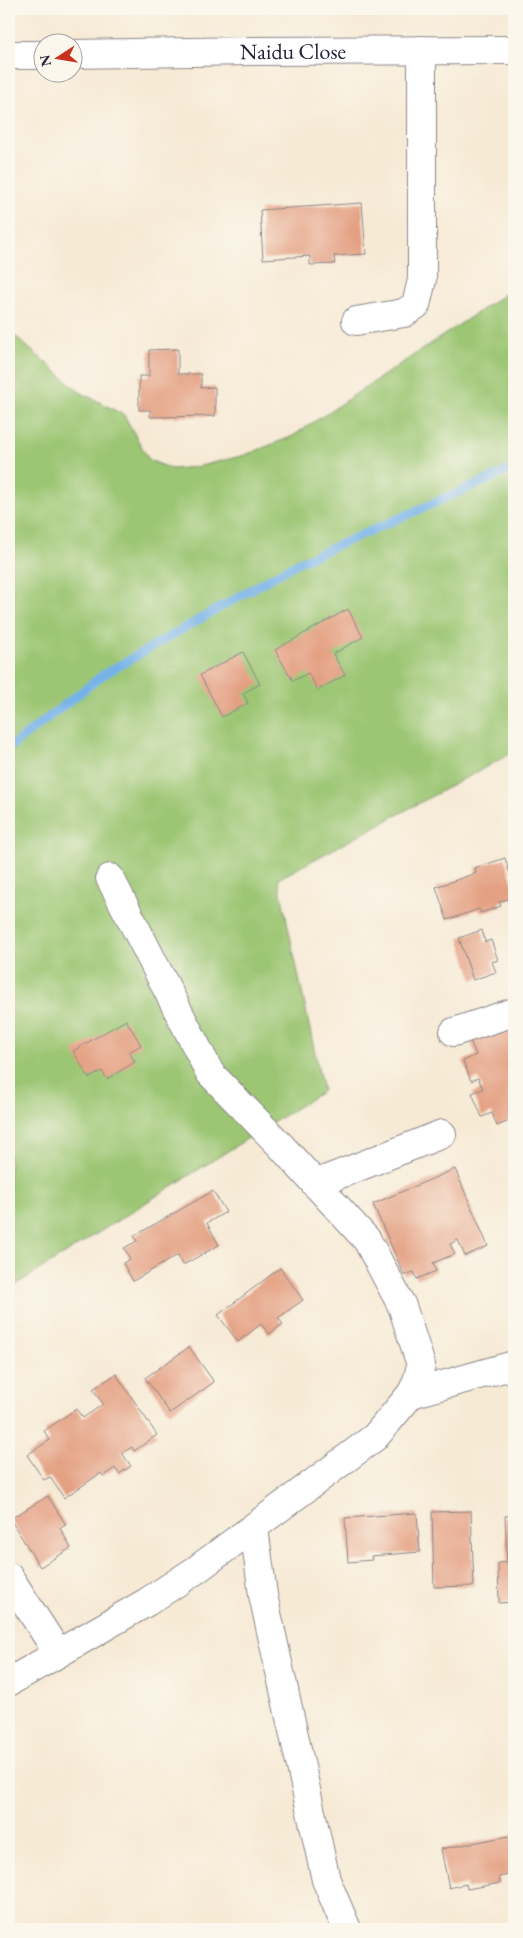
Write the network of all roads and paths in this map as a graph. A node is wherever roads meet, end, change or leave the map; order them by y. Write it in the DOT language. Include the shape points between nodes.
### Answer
graph roads {
  1 [pos="422,50"];
  2 [pos="514,50"];
  3 [pos="32,54"];
  4 [pos="82,54"];
  5 [pos="9,55"];
  6 [pos="356,321"];
  7 [pos="110,878"];
  8 [pos="514,1012"];
  9 [pos="454,1032"];
  10 [pos="442,1134"];
  11 [pos="315,1184"];
  12 [pos="514,1365"];
  13 [pos="411,1394"];
  14 [pos="254,1528"];
  15 [pos="9,1577"];
  16 [pos="58,1653"];
  17 [pos="9,1682"];
  18 [pos="346,1929"];
  1 -- 2 [label="street, Naidu Close"];
  1 -- 4 [label="street, Naidu Close"];
  1 -- 6 [label="street" via="422,280 416,305 404,313"];
  3 -- 5 [label="street"];
  7 -- 11 [label="street" via="210,1073"];
  8 -- 9 [label="street"];
  10 -- 11 [label="street"];
  11 -- 13 [label="street" via="367,1240 402,1306 421,1364"];
  12 -- 13 [label="street"];
  13 -- 14 [label="street" via="375,1437"];
  14 -- 16 [label="street" via="155,1597"];
  14 -- 18 [label="street" via="263,1595 326,1880"];
  15 -- 16 [label="street"];
  16 -- 17 [label="street"];
}
